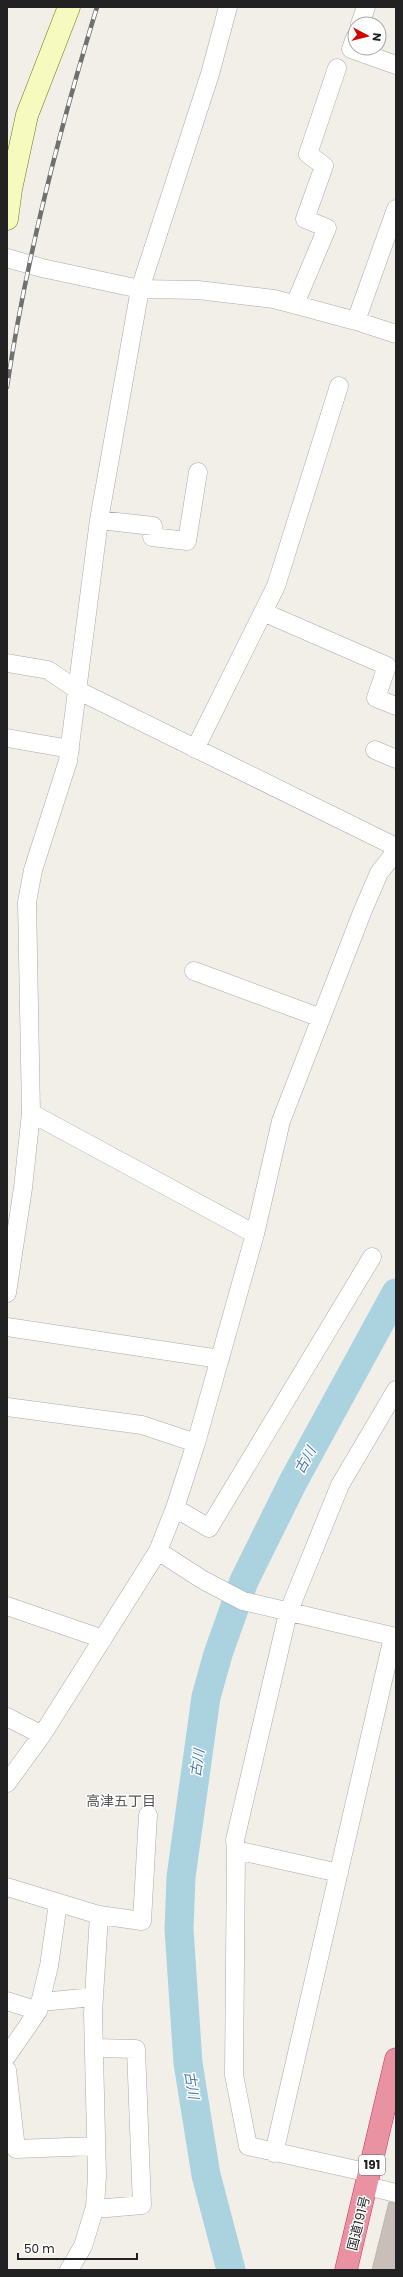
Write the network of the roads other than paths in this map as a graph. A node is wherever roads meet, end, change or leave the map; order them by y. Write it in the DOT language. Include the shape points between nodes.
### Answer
graph roads {
  1 [pos="69,7"];
  2 [pos="228,7"];
  3 [pos="371,56"];
  4 [pos="396,65"];
  5 [pos="336,68"];
  6 [pos="396,209"];
  7 [pos="7,219"];
  8 [pos="7,258"];
  9 [pos="140,289"];
  10 [pos="295,304"];
  11 [pos="356,321"];
  12 [pos="396,334"];
  13 [pos="339,386"];
  14 [pos="198,472"];
  15 [pos="99,520"];
  16 [pos="263,612"];
  17 [pos="7,663"];
  18 [pos="79,691"];
  19 [pos="396,706"];
  20 [pos="7,738"];
  21 [pos="70,749"];
  22 [pos="195,749"];
  23 [pos="375,750"];
  24 [pos="396,759"];
  25 [pos="396,850"];
  26 [pos="194,971"];
  27 [pos="321,1018"];
  28 [pos="30,1112"];
  29 [pos="255,1234"];
  30 [pos="372,1257"];
  31 [pos="7,1292"];
  32 [pos="7,1327"];
  33 [pos="220,1359"];
  34 [pos="396,1390"];
  35 [pos="7,1407"];
  36 [pos="196,1443"];
  37 [pos="175,1508"];
  38 [pos="158,1551"];
  39 [pos="7,1606"];
  40 [pos="288,1613"];
  41 [pos="395,1637"];
  42 [pos="104,1639"];
  43 [pos="7,1717"];
  44 [pos="42,1734"];
  45 [pos="7,1784"];
  46 [pos="148,1815"];
  47 [pos="236,1850"];
  48 [pos="339,1873"];
  49 [pos="7,1887"];
  50 [pos="58,1903"];
  51 [pos="99,1915"];
  52 [pos="94,1997"];
  53 [pos="7,2001"];
  54 [pos="39,2006"];
  55 [pos="95,2048"];
  56 [pos="7,2056"];
  57 [pos="396,2059"];
  58 [pos="7,2070"];
  59 [pos="95,2146"];
  60 [pos="274,2153"];
  61 [pos="368,2180"];
  62 [pos="396,2193"];
  63 [pos="95,2207"];
  64 [pos="69,2270"];
  65 [pos="346,2270"];
  1 -- 7 [label="street" via="27,115"];
  2 -- 9 [label="street" via="210,74"];
  3 -- 4 [label="street"];
  5 -- 10 [label="street" via="308,154 324,166 305,219 327,228"];
  6 -- 11 [label="street"];
  8 -- 9 [label="street"];
  9 -- 10 [label="street" via="198,290"];
  9 -- 15 [label="street"];
  10 -- 11 [label="street"];
  11 -- 12 [label="street"];
  13 -- 16 [label="street" via="276,586"];
  14 -- 15 [label="street" via="187,541 152,537 152,526"];
  15 -- 18 [label="street"];
  16 -- 19 [label="street" via="387,666 376,698"];
  16 -- 22 [label="street"];
  17 -- 18 [label="street" via="48,670"];
  18 -- 21 [label="street"];
  18 -- 22 [label="street"];
  20 -- 21 [label="street"];
  21 -- 28 [label="street" via="33,870 27,902"];
  22 -- 25 [label="street" via="390,844"];
  23 -- 24 [label="street"];
  25 -- 27 [label="street" via="379,873"];
  26 -- 27 [label="street"];
  27 -- 29 [label="street" via="281,1121"];
  28 -- 29 [label="street"];
  28 -- 31 [label="street" via="23,1188"];
  29 -- 33 [label="street"];
  30 -- 37 [label="street" via="208,1528"];
  32 -- 33 [label="street"];
  33 -- 36 [label="street"];
  34 -- 40 [label="street" via="340,1485"];
  35 -- 36 [label="street" via="142,1425"];
  36 -- 37 [label="street"];
  37 -- 38 [label="street"];
  38 -- 40 [label="street" via="228,1594"];
  38 -- 42 [label="street"];
  39 -- 42 [label="street"];
  40 -- 41 [label="street"];
  40 -- 47 [label="street" via="235,1840"];
  41 -- 48 [label="street"];
  42 -- 44 [label="street"];
  43 -- 44 [label="street"];
  44 -- 45 [label="street"];
  46 -- 51 [label="street" via="142,1921"];
  47 -- 48 [label="street"];
  47 -- 60 [label="street" via="234,2075 248,2146"];
  48 -- 60 [label="street"];
  49 -- 50 [label="street"];
  50 -- 51 [label="street"];
  50 -- 54 [label="street" via="49,1966"];
  51 -- 52 [label="street"];
  52 -- 54 [label="street"];
  52 -- 55 [label="street"];
  53 -- 54 [label="street"];
  54 -- 56 [label="street"];
  55 -- 59 [label="street"];
  55 -- 63 [label="street" via="136,2049 142,2205"];
  57 -- 61 [label="highway, 国道191号 / 191"];
  58 -- 59 [label="street" via="16,2149"];
  59 -- 63 [label="street"];
  60 -- 61 [label="street"];
  61 -- 62 [label="street"];
  61 -- 65 [label="highway, 国道191号 / 191"];
  63 -- 64 [label="street" via="83,2246"];
}
